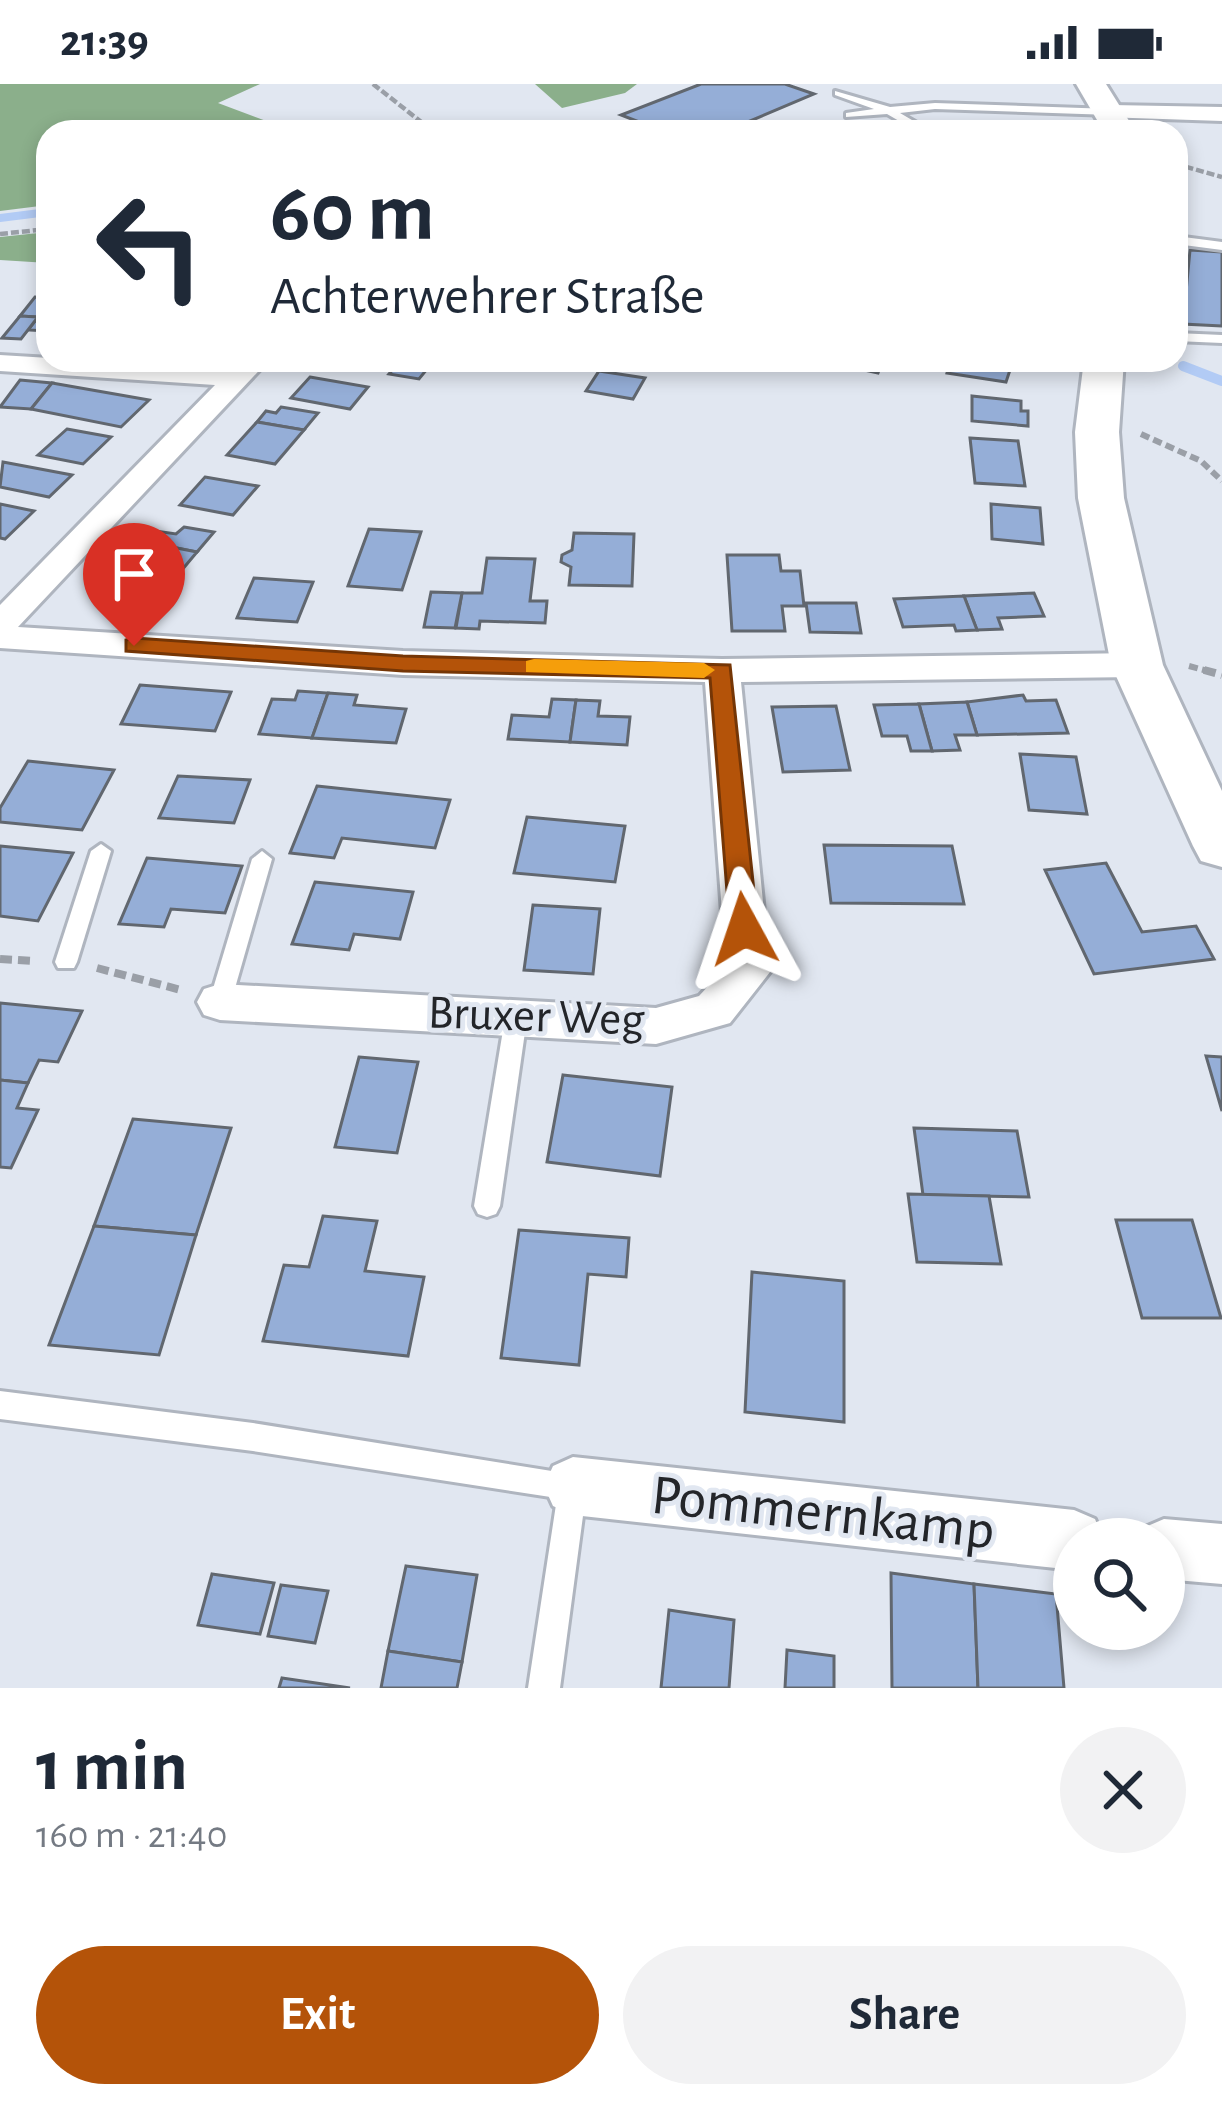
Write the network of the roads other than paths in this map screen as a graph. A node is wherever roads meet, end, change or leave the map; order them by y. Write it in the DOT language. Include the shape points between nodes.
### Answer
graph roads {
  1 [pos="1091,84"];
  2 [pos="839,93"];
  3 [pos="887,110"];
  4 [pos="1222,114"];
  5 [pos="850,115"];
  6 [pos="904,120"];
  7 [pos="1098,120"];
  8 [pos="1115,120"];
  9 [pos="1126,120"];
  10 [pos="1188,242"];
  11 [pos="1222,246"];
  12 [pos="1188,338"];
  13 [pos="1222,339"];
  14 [pos="0,363"];
  15 [pos="36,364"];
  16 [pos="243,372"];
  17 [pos="1103,372"];
  18 [pos="0,625"];
  19 [pos="0,637"];
  20 [pos="1160,665"];
  21 [pos="722,671"];
  22 [pos="1222,846"];
  23 [pos="101,851"];
  24 [pos="262,860"];
  25 [pos="66,962"];
  26 [pos="220,1002"];
  27 [pos="516,1018"];
  28 [pos="487,1206"];
  29 [pos="0,1405"];
  30 [pos="573,1486"];
  31 [pos="1053,1538"];
  32 [pos="1185,1551"];
  33 [pos="1222,1554"];
  34 [pos="544,1688"];
  1 -- 8 [label="street"];
  2 -- 3 [label="lane"];
  3 -- 5 [label="lane"];
  3 -- 6 [label="lane"];
  3 -- 7 [label="lane" via="982,107"];
  4 -- 9 [label="street"];
  10 -- 11 [label="lane"];
  12 -- 13 [label="lane"];
  14 -- 15 [label="street"];
  16 -- 18 [label="street"];
  17 -- 20 [label="street" via="1101,498"];
  19 -- 21 [label="street" via="403,663"];
  20 -- 21 [label="street"];
  20 -- 22 [label="street" via="1178,762"];
  21 -- 27 [label="street, Bruxer Weg" via="748,972 714,1010 656,1026"];
  23 -- 25 [label="lane"];
  24 -- 26 [label="lane"];
  26 -- 27 [label="street, Bruxer Weg"];
  27 -- 28 [label="lane"];
  29 -- 30 [label="lane"];
  30 -- 31 [label="street, Pommernkamp"];
  30 -- 34 [label="lane"];
  32 -- 33 [label="street"];
}
